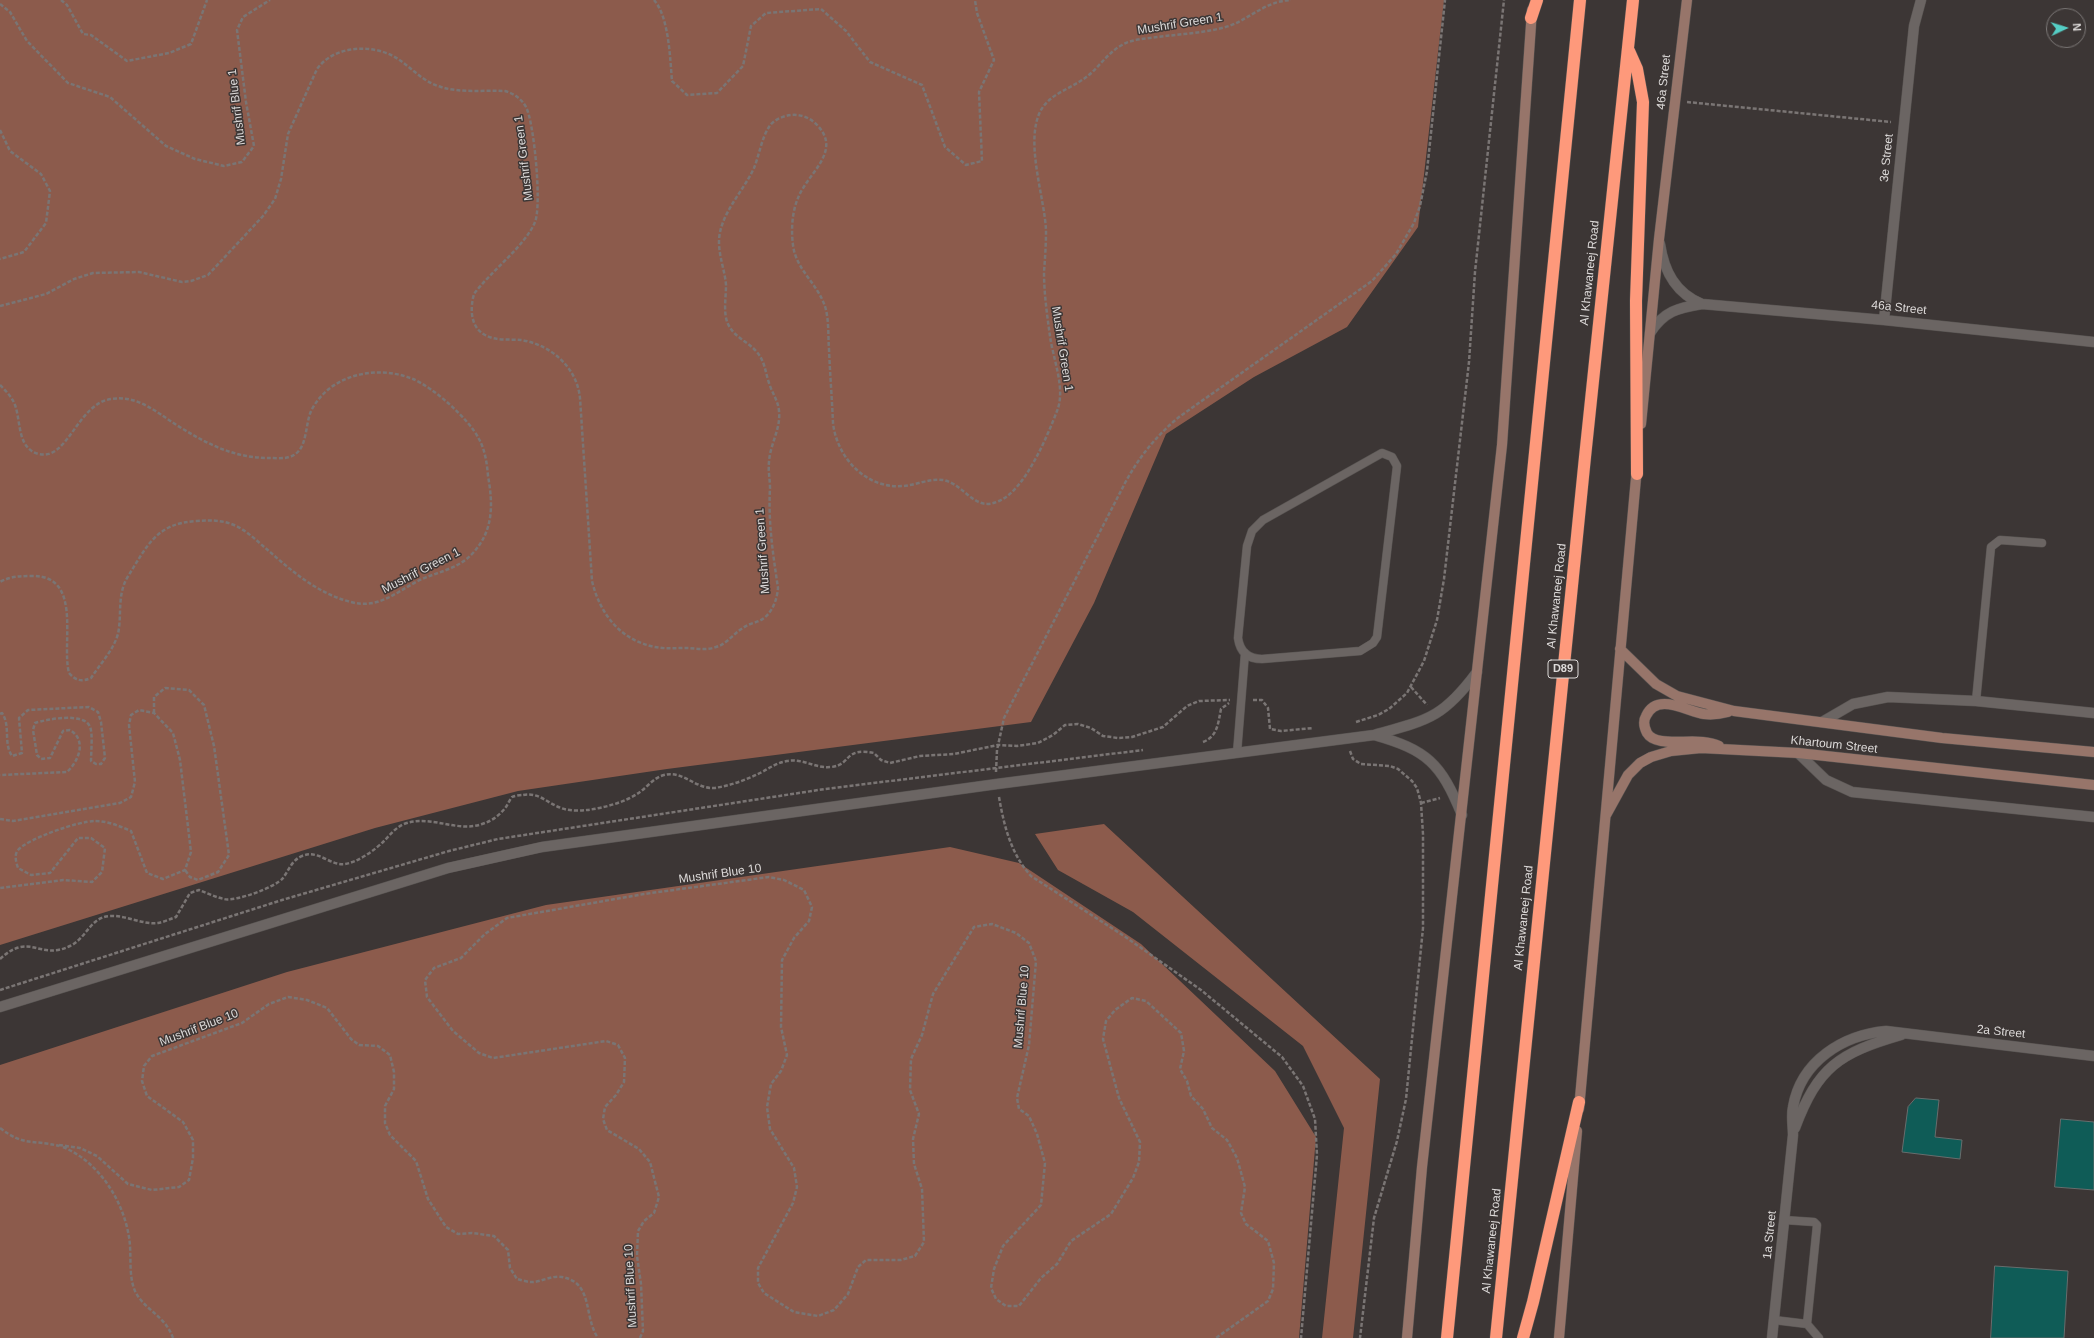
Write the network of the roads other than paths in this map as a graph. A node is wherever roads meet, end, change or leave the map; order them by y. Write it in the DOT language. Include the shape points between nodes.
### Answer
graph roads {
  1 [pos="1533,0"];
  2 [pos="1537,0"];
  3 [pos="1580,0"];
  4 [pos="1633,0"];
  5 [pos="1686,0"];
  6 [pos="1921,0"];
  7 [pos="1531,18"];
  8 [pos="1628,50"];
  9 [pos="1659,239"];
  10 [pos="1702,304"];
  11 [pos="1884,320"];
  12 [pos="1650,333"];
  13 [pos="2094,342"];
  14 [pos="1637,474"];
  15 [pos="2042,543"];
  16 [pos="1620,649"];
  17 [pos="1245,653"];
  18 [pos="1477,672"];
  19 [pos="1976,701"];
  20 [pos="1734,711"];
  21 [pos="2094,713"];
  22 [pos="1822,722"];
  23 [pos="1374,735"];
  24 [pos="1726,750"];
  25 [pos="2094,752"];
  26 [pos="1237,753"];
  27 [pos="1798,753"];
  28 [pos="2094,785"];
  29 [pos="1462,815"];
  30 [pos="2094,817"];
  31 [pos="1604,818"];
  32 [pos="0,1007"];
  33 [pos="1905,1034"];
  34 [pos="2094,1056"];
  35 [pos="1816,1061"];
  36 [pos="1827,1071"];
  37 [pos="1579,1102"];
  38 [pos="1793,1135"];
  39 [pos="1784,1220"];
  40 [pos="1774,1320"];
  41 [pos="1806,1324"];
  42 [pos="1407,1338"];
  43 [pos="1447,1338"];
  44 [pos="1496,1338"];
  45 [pos="1523,1338"];
  46 [pos="1558,1338"];
  47 [pos="1772,1338"];
  48 [pos="1819,1338"];
  1 -- 7 [label="street"];
  2 -- 7 [label="highway"];
  3 -- 43 [label="highway"];
  4 -- 8 [label="highway, Al Khawaneej Road / D89"];
  5 -- 9 [label="street, 46a Street"];
  6 -- 11 [label="street, 3e Street" via="1914,26"];
  7 -- 18 [label="street" via="1508,385"];
  8 -- 14 [label="highway" via="1637,69 1643,102 1636,301"];
  8 -- 44 [label="highway, Al Khawaneej Road / D89"];
  9 -- 10 [label="street, 46a Street" via="1664,262 1675,284 1688,297"];
  9 -- 12 [label="street, 46a Street"];
  10 -- 11 [label="street, 46a Street"];
  10 -- 12 [label="street, 46a Street" via="1683,307 1669,313 1659,320"];
  11 -- 13 [label="street, 46a Street"];
  12 -- 14 [label="street, 46a Street"];
  14 -- 16 [label="street, 46a Street"];
  15 -- 19 [label="lane" via="2000,540 1992,547"];
  16 -- 20 [label="street, Khartoum Street" via="1656,684 1677,696"];
  16 -- 31 [label="street, 46a Street"];
  17 -- 17 [label="lane" via="1262,659 1360,650 1373,643 1379,630 1397,472 1392,457 1387,454 1376,455 1263,520 1252,531 1247,546 1238,638"];
  17 -- 26 [label="lane"];
  18 -- 23 [label="street" via="1456,699 1436,715"];
  18 -- 29 [label="street"];
  19 -- 21 [label="street"];
  19 -- 22 [label="street" via="1888,697 1870,699 1848,706"];
  20 -- 22 [label="street, Khartoum Street"];
  20 -- 24 [label="street" via="1705,714 1658,704 1652,707 1644,720 1647,734 1659,742 1705,741"];
  22 -- 25 [label="street, Khartoum Street" via="1978,742"];
  23 -- 26 [label="street"];
  23 -- 29 [label="street" via="1406,745 1426,757 1448,783"];
  24 -- 27 [label="street, Khartoum Street"];
  24 -- 31 [label="street, Khartoum Street" via="1701,748 1671,751 1650,757 1628,775"];
  26 -- 32 [label="street" via="573,842 510,853 448,868"];
  27 -- 28 [label="street, Khartoum Street"];
  27 -- 30 [label="street" via="1826,780 1852,792"];
  29 -- 42 [label="street" via="1422,1167"];
  31 -- 37 [label="street, 46a Street"];
  33 -- 34 [label="street, 2a Street"];
  33 -- 35 [label="street, 2a Street" via="1886,1032 1854,1037 1839,1044"];
  33 -- 36 [label="street, 2a Street" via="1858,1048"];
  35 -- 38 [label="street, 1a Street" via="1797,1092 1792,1108"];
  36 -- 38 [label="street, 1a Street" via="1811,1092"];
  37 -- 45 [label="highway"];
  37 -- 46 [label="street, 46a Street"];
  38 -- 39 [label="street, 1a Street"];
  39 -- 40 [label="street, 1a Street"];
  39 -- 41 [label="lane" via="1814,1222 1817,1225"];
  40 -- 41 [label="lane"];
  40 -- 47 [label="street, 1a Street"];
  41 -- 48 [label="lane"];
}
